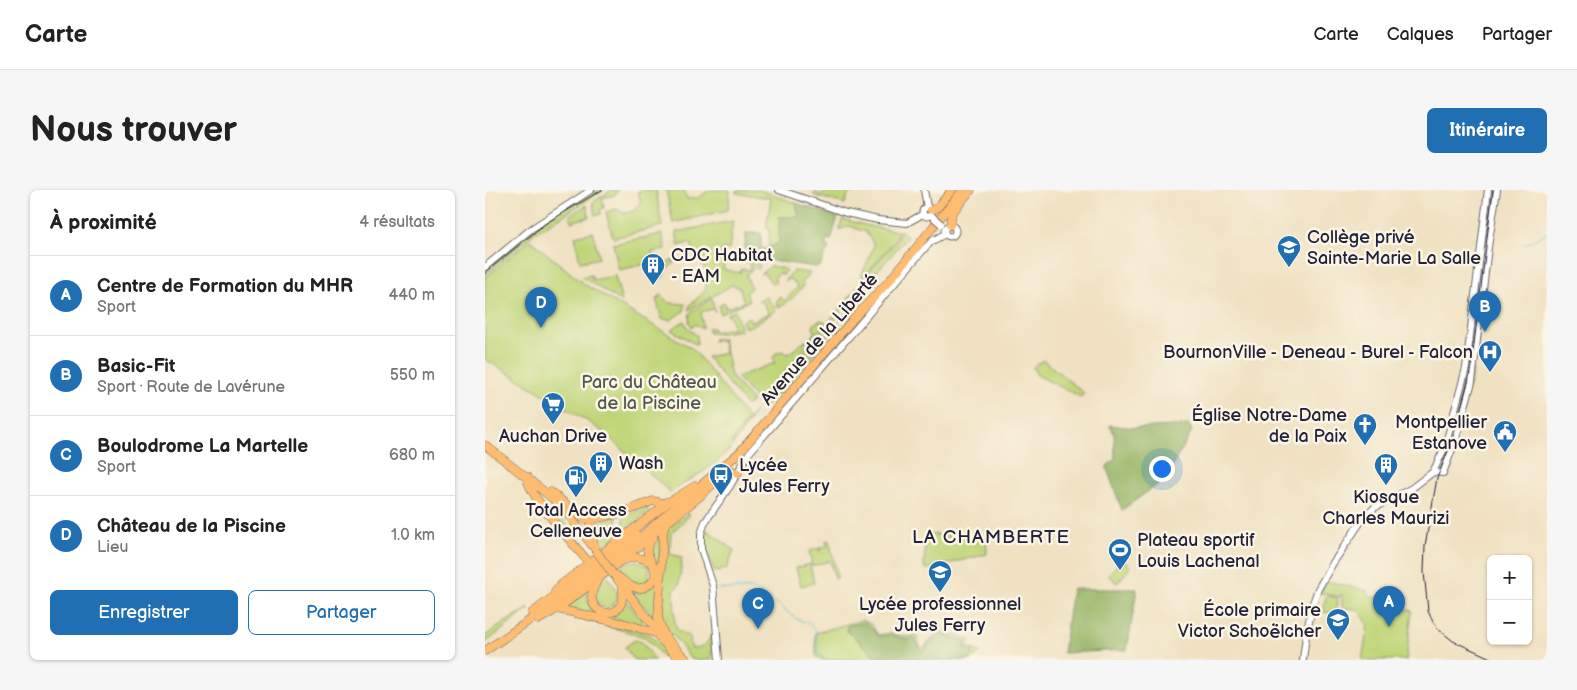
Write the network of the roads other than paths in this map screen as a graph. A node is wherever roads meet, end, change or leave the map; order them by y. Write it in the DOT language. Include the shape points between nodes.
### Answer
graph roads {
  1 [pos="591,190"];
  2 [pos="779,190"];
  3 [pos="924,190"];
  4 [pos="952,190"];
  5 [pos="963,190"];
  6 [pos="971,190"];
  7 [pos="1488,190"];
  8 [pos="1497,190"];
  9 [pos="930,212"];
  10 [pos="945,228"];
  11 [pos="485,267"];
  12 [pos="485,445"];
  13 [pos="485,449"];
  14 [pos="493,451"];
  15 [pos="1441,456"];
  16 [pos="1449,458"];
  17 [pos="1433,472"];
  18 [pos="716,473"];
  19 [pos="738,473"];
  20 [pos="527,477"];
  21 [pos="539,487"];
  22 [pos="687,498"];
  23 [pos="646,503"];
  24 [pos="672,505"];
  25 [pos="652,515"];
  26 [pos="552,517"];
  27 [pos="598,518"];
  28 [pos="665,527"];
  29 [pos="580,530"];
  30 [pos="595,549"];
  31 [pos="650,562"];
  32 [pos="589,563"];
  33 [pos="616,564"];
  34 [pos="598,579"];
  35 [pos="626,586"];
  36 [pos="552,598"];
  37 [pos="557,609"];
  38 [pos="646,616"];
  39 [pos="521,629"];
  40 [pos="655,633"];
  41 [pos="665,637"];
  42 [pos="485,650"];
  43 [pos="680,660"];
  44 [pos="687,660"];
  45 [pos="719,660"];
  46 [pos="1303,660"];
  1 -- 11 [label="street" via="531,228"];
  2 -- 9 [label="street" via="879,220 907,222 923,214 923,210"];
  3 -- 9 [label="street"];
  4 -- 9 [label="main road"];
  5 -- 18 [label="main road, Avenue de la Liberté" via="763,427"];
  6 -- 10 [label="main road" via="952,213"];
  7 -- 15 [label="street" via="1466,368"];
  8 -- 16 [label="street" via="1474,375"];
  9 -- 10 [label="street, bridge"];
  10 -- 19 [label="street" via="749,453"];
  12 -- 14 [label="main road"];
  13 -- 14 [label="main road"];
  14 -- 20 [label="main road"];
  15 -- 16 [label="street"];
  15 -- 17 [label="street"];
  16 -- 17 [label="street" via="1443,474"];
  17 -- 46 [label="street" via="1412,488 1379,505 1362,520 1318,589"];
  18 -- 22 [label="main road, Avenue de la Liberté"];
  18 -- 24 [label="main road"];
  19 -- 28 [label="main road" via="727,475 700,501"];
  19 -- 45 [label="street" via="703,525 700,541 713,590"];
  20 -- 21 [label="main road"];
  20 -- 26 [label="main road" via="527,483"];
  21 -- 27 [label="main road" via="559,498 581,518"];
  21 -- 29 [label="main road" via="560,505"];
  22 -- 24 [label="main road, Avenue de la Liberté"];
  22 -- 28 [label="main road, Avenue de la Liberté"];
  23 -- 24 [label="main road" via="653,501"];
  23 -- 25 [label="main road" via="652,506"];
  23 -- 27 [label="main road"];
  24 -- 25 [label="main road"];
  24 -- 36 [label="main road, Avenue de la Liberté"];
  24 -- 39 [label="main road, Avenue de la Liberté" via="612,561"];
  25 -- 32 [label="main road"];
  26 -- 29 [label="main road" via="552,512 557,510 573,528"];
  26 -- 32 [label="main road"];
  27 -- 30 [label="main road" via="590,523 589,528"];
  28 -- 31 [label="main road" via="649,542"];
  28 -- 33 [label="main road, Avenue de la Liberté"];
  28 -- 41 [label="main road" via="659,618"];
  29 -- 30 [label="main road"];
  30 -- 35 [label="main road, bridge"];
  31 -- 33 [label="main road" via="634,557"];
  31 -- 35 [label="main road" via="655,574 651,584 640,588"];
  32 -- 36 [label="main road" via="562,584"];
  33 -- 34 [label="main road, Avenue de la Liberté"];
  34 -- 35 [label="main road" via="592,600 603,612 613,612 620,606"];
  34 -- 37 [label="main road, Avenue de la Liberté"];
  35 -- 38 [label="main road"];
  36 -- 42 [label="main road, Avenue de la Liberté"];
  37 -- 39 [label="main road, Avenue de la Liberté"];
  37 -- 40 [label="main road"];
  38 -- 40 [label="main road"];
  38 -- 41 [label="main road"];
  39 -- 42 [label="main road, Avenue de la Liberté"];
  40 -- 43 [label="main road"];
  41 -- 44 [label="main road"];
}
